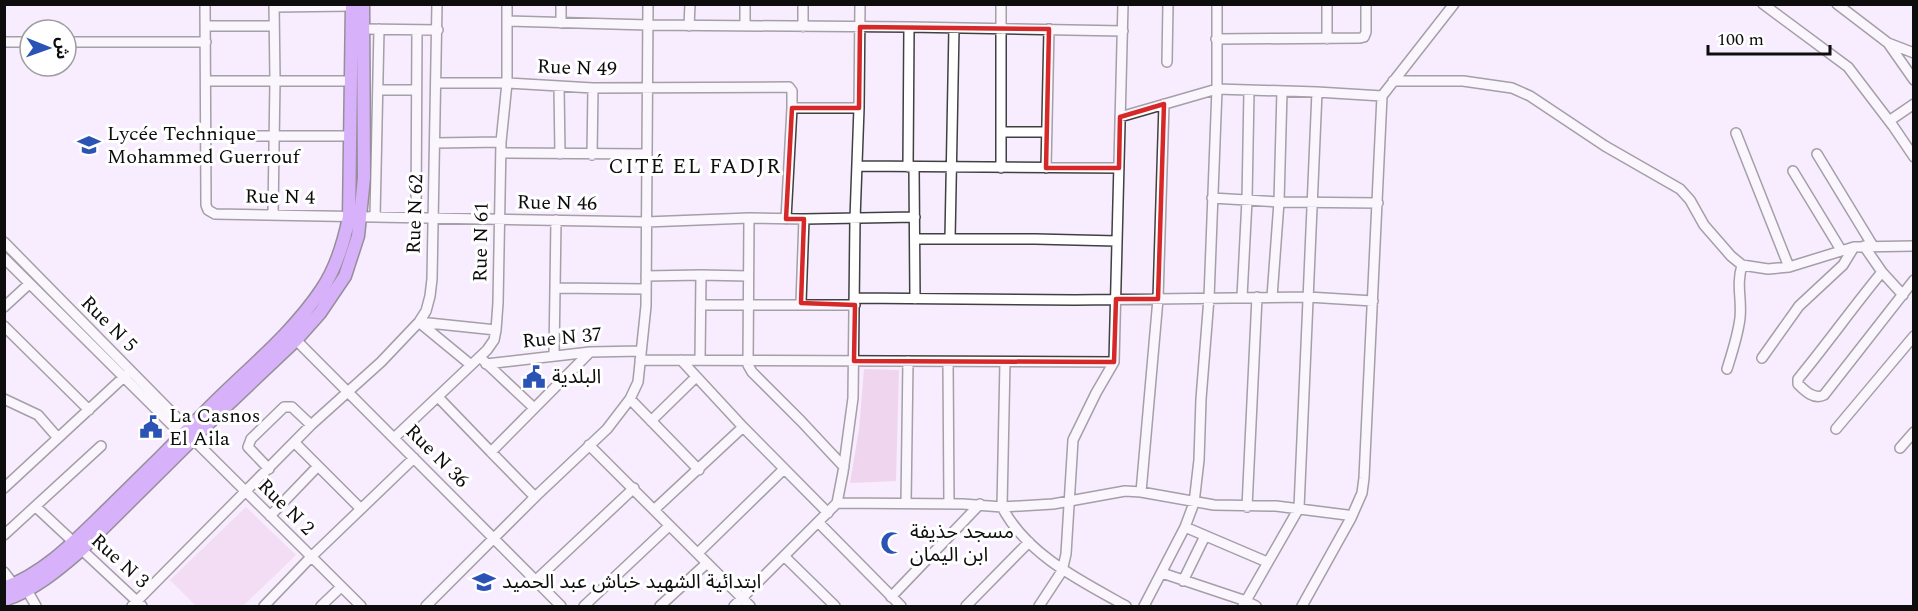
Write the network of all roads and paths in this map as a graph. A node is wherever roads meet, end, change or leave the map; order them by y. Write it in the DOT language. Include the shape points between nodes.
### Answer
graph roads {
  1 [pos="205,4"];
  2 [pos="437,4"];
  3 [pos="507,4"];
  4 [pos="561,4"];
  5 [pos="648,4"];
  6 [pos="690,4"];
  7 [pos="745,4"];
  8 [pos="803,4"];
  9 [pos="860,4"];
  10 [pos="1001,4"];
  11 [pos="1123,4"];
  12 [pos="1168,4"];
  13 [pos="1217,4"];
  14 [pos="1327,4"];
  15 [pos="1366,4"];
  16 [pos="1454,4"];
  17 [pos="1763,4"];
  18 [pos="1837,4"];
  19 [pos="356,5"];
  20 [pos="274,6"];
  21 [pos="507,21"];
  22 [pos="561,24"];
  23 [pos="648,25"];
  24 [pos="205,26"];
  25 [pos="274,26"];
  26 [pos="690,26"];
  27 [pos="745,26"];
  28 [pos="803,27"];
  29 [pos="860,27"];
  30 [pos="909,27"];
  31 [pos="954,28"];
  32 [pos="1001,28"];
  33 [pos="1049,28"];
  34 [pos="363,29"];
  35 [pos="378,29"];
  36 [pos="417,30"];
  37 [pos="438,30"];
  38 [pos="1123,31"];
  39 [pos="1216,39"];
  40 [pos="1328,39"];
  41 [pos="78,42"];
  42 [pos="206,42"];
  43 [pos="1888,43"];
  44 [pos="1914,53"];
  45 [pos="1167,62"];
  46 [pos="275,80"];
  47 [pos="1914,80"];
  48 [pos="206,81"];
  49 [pos="351,81"];
  50 [pos="1393,81"];
  51 [pos="437,83"];
  52 [pos="507,83"];
  53 [pos="559,87"];
  54 [pos="646,87"];
  55 [pos="593,88"];
  56 [pos="1217,89"];
  57 [pos="378,90"];
  58 [pos="416,90"];
  59 [pos="1250,91"];
  60 [pos="1282,91"];
  61 [pos="1317,92"];
  62 [pos="1382,96"];
  63 [pos="1164,104"];
  64 [pos="1914,104"];
  65 [pos="792,108"];
  66 [pos="860,108"];
  67 [pos="1120,117"];
  68 [pos="1889,121"];
  69 [pos="1001,132"];
  70 [pos="1047,132"];
  71 [pos="1736,133"];
  72 [pos="206,136"];
  73 [pos="350,136"];
  74 [pos="275,137"];
  75 [pos="501,142"];
  76 [pos="435,143"];
  77 [pos="501,153"];
  78 [pos="560,154"];
  79 [pos="647,154"];
  80 [pos="1817,154"];
  81 [pos="592,155"];
  82 [pos="1914,157"];
  83 [pos="857,166"];
  84 [pos="911,167"];
  85 [pos="952,168"];
  86 [pos="1001,168"];
  87 [pos="1046,168"];
  88 [pos="1119,168"];
  89 [pos="1793,171"];
  90 [pos="1212,198"];
  91 [pos="1247,200"];
  92 [pos="1312,201"];
  93 [pos="1279,202"];
  94 [pos="1377,203"];
  95 [pos="273,214"];
  96 [pos="355,217"];
  97 [pos="375,217"];
  98 [pos="915,217"];
  99 [pos="416,218"];
  100 [pos="433,218"];
  101 [pos="749,218"];
  102 [pos="786,219"];
  103 [pos="804,219"];
  104 [pos="855,219"];
  105 [pos="500,220"];
  106 [pos="555,220"];
  107 [pos="645,222"];
  108 [pos="915,239"];
  109 [pos="950,239"];
  110 [pos="1117,241"];
  111 [pos="4,242"];
  112 [pos="1864,246"];
  113 [pos="1914,246"];
  114 [pos="1840,250"];
  115 [pos="4,258"];
  116 [pos="1742,265"];
  117 [pos="1789,267"];
  118 [pos="1882,272"];
  119 [pos="701,275"];
  120 [pos="646,276"];
  121 [pos="748,276"];
  122 [pos="1914,280"];
  123 [pos="29,284"];
  124 [pos="555,288"];
  125 [pos="646,289"];
  126 [pos="1903,295"];
  127 [pos="1242,297"];
  128 [pos="1257,297"];
  129 [pos="1272,297"];
  130 [pos="1308,297"];
  131 [pos="1158,298"];
  132 [pos="1209,298"];
  133 [pos="915,299"];
  134 [pos="1116,299"];
  135 [pos="1374,301"];
  136 [pos="855,302"];
  137 [pos="801,303"];
  138 [pos="747,304"];
  139 [pos="701,305"];
  140 [pos="4,307"];
  141 [pos="420,322"];
  142 [pos="4,326"];
  143 [pos="496,330"];
  144 [pos="287,331"];
  145 [pos="1914,336"];
  146 [pos="296,340"];
  147 [pos="590,352"];
  148 [pos="641,355"];
  149 [pos="554,356"];
  150 [pos="1762,358"];
  151 [pos="483,360"];
  152 [pos="681,360"];
  153 [pos="700,360"];
  154 [pos="747,360"];
  155 [pos="854,361"];
  156 [pos="908,362"];
  157 [pos="948,362"];
  158 [pos="1005,362"];
  159 [pos="1114,362"];
  160 [pos="471,365"];
  161 [pos="1727,369"];
  162 [pos="127,374"];
  163 [pos="696,377"];
  164 [pos="348,392"];
  165 [pos="438,397"];
  166 [pos="4,399"];
  167 [pos="630,399"];
  168 [pos="534,408"];
  169 [pos="89,410"];
  170 [pos="651,421"];
  171 [pos="311,425"];
  172 [pos="743,427"];
  173 [pos="1836,429"];
  174 [pos="1914,432"];
  175 [pos="58,438"];
  176 [pos="191,438"];
  177 [pos="394,438"];
  178 [pos="294,442"];
  179 [pos="589,445"];
  180 [pos="101,446"];
  181 [pos="1900,448"];
  182 [pos="491,452"];
  183 [pos="414,458"];
  184 [pos="318,466"];
  185 [pos="844,467"];
  186 [pos="269,469"];
  187 [pos="784,469"];
  188 [pos="699,470"];
  189 [pos="4,488"];
  190 [pos="634,488"];
  191 [pos="245,491"];
  192 [pos="1141,492"];
  193 [pos="535,496"];
  194 [pos="1069,501"];
  195 [pos="837,503"];
  196 [pos="906,503"];
  197 [pos="1194,503"];
  198 [pos="949,504"];
  199 [pos="980,504"];
  200 [pos="36,507"];
  201 [pos="1002,507"];
  202 [pos="1247,507"];
  203 [pos="1299,508"];
  204 [pos="360,509"];
  205 [pos="655,510"];
  206 [pos="828,513"];
  207 [pos="270,516"];
  208 [pos="1351,518"];
  209 [pos="819,523"];
  210 [pos="669,526"];
  211 [pos="1185,527"];
  212 [pos="4,535"];
  213 [pos="1205,536"];
  214 [pos="494,539"];
  215 [pos="1029,542"];
  216 [pos="77,547"];
  217 [pos="698,553"];
  218 [pos="784,556"];
  219 [pos="311,557"];
  220 [pos="1267,562"];
  221 [pos="707,563"];
  222 [pos="1062,571"];
  223 [pos="4,572"];
  224 [pos="1162,573"];
  225 [pos="535,580"];
  226 [pos="1183,580"];
  227 [pos="9,586"];
  228 [pos="341,587"];
  229 [pos="27,590"];
  230 [pos="891,597"];
  231 [pos="272,598"];
  232 [pos="742,599"];
  233 [pos="4,600"];
  234 [pos="1245,604"];
  235 [pos="137,605"];
  236 [pos="36,606"];
  237 [pos="264,606"];
  238 [pos="280,606"];
  239 [pos="321,606"];
  240 [pos="361,606"];
  241 [pos="426,606"];
  242 [pos="561,606"];
  243 [pos="584,606"];
  244 [pos="660,606"];
  245 [pos="734,606"];
  246 [pos="750,606"];
  247 [pos="835,606"];
  248 [pos="901,606"];
  249 [pos="966,606"];
  250 [pos="1039,606"];
  251 [pos="1126,606"];
  252 [pos="1144,606"];
  253 [pos="1256,606"];
  254 [pos="1302,606"];
  1 -- 24 [label="street"];
  2 -- 37 [label="street, Rue N 62"];
  3 -- 21 [label="street, Rue N 61"];
  4 -- 22 [label="street"];
  5 -- 23 [label="street"];
  6 -- 26 [label="street"];
  7 -- 27 [label="street"];
  8 -- 28 [label="street"];
  9 -- 29 [label="street"];
  10 -- 32 [label="street"];
  11 -- 38 [label="street"];
  12 -- 45 [label="street"];
  13 -- 39 [label="street"];
  14 -- 40 [label="street"];
  15 -- 40 [label="street" via="1364,37"];
  16 -- 50 [label="street"];
  17 -- 68 [label="street" via="1848,66"];
  18 -- 43 [label="street"];
  19 -- 20 [label="street"];
  19 -- 34 [label="main road"];
  19 -- 49 [label="main road"];
  20 -- 25 [label="street"];
  21 -- 22 [label="street"];
  21 -- 52 [label="street, Rue N 61"];
  22 -- 23 [label="street"];
  23 -- 26 [label="street"];
  23 -- 54 [label="street"];
  24 -- 25 [label="street"];
  24 -- 42 [label="street"];
  25 -- 46 [label="street"];
  26 -- 27 [label="street"];
  27 -- 28 [label="street"];
  28 -- 29 [label="street"];
  29 -- 30 [label="street"];
  29 -- 66 [label="street"];
  30 -- 31 [label="street"];
  30 -- 84 [label="street"];
  31 -- 32 [label="street"];
  31 -- 85 [label="street"];
  32 -- 33 [label="street"];
  32 -- 69 [label="street"];
  33 -- 38 [label="street"];
  33 -- 70 [label="street"];
  34 -- 35 [label="street"];
  34 -- 96 [label="main road" via="364,177"];
  35 -- 36 [label="street"];
  35 -- 57 [label="street"];
  36 -- 37 [label="street"];
  36 -- 58 [label="street"];
  37 -- 51 [label="street, Rue N 62"];
  38 -- 67 [label="street"];
  39 -- 40 [label="street"];
  39 -- 56 [label="street"];
  41 -- 42 [label="street"];
  42 -- 48 [label="street"];
  43 -- 44 [label="street"];
  43 -- 47 [label="street"];
  46 -- 48 [label="street"];
  46 -- 49 [label="street"];
  46 -- 74 [label="street"];
  48 -- 72 [label="street"];
  49 -- 73 [label="main road"];
  50 -- 62 [label="street"];
  50 -- 116 [label="street" via="1463,81 1512,88 1530,96 1680,189 1704,225"];
  51 -- 52 [label="street, Rue N 49"];
  51 -- 76 [label="street, Rue N 62"];
  52 -- 53 [label="street, Rue N 49"];
  52 -- 75 [label="street, Rue N 61"];
  53 -- 55 [label="street, Rue N 49"];
  53 -- 78 [label="street"];
  54 -- 55 [label="street, Rue N 49"];
  54 -- 65 [label="street, Rue N 49" via="787,86 792,91"];
  54 -- 79 [label="street"];
  55 -- 81 [label="street"];
  56 -- 59 [label="street"];
  56 -- 63 [label="street"];
  56 -- 90 [label="street"];
  57 -- 58 [label="street"];
  57 -- 97 [label="street"];
  58 -- 99 [label="street"];
  59 -- 60 [label="street"];
  59 -- 91 [label="street"];
  60 -- 61 [label="street"];
  60 -- 93 [label="street"];
  61 -- 62 [label="street"];
  61 -- 92 [label="street"];
  62 -- 94 [label="street"];
  63 -- 67 [label="street"];
  63 -- 131 [label="street"];
  64 -- 68 [label="street"];
  65 -- 66 [label="street"];
  65 -- 102 [label="street"];
  66 -- 83 [label="street"];
  67 -- 88 [label="street"];
  68 -- 82 [label="street"];
  69 -- 70 [label="street"];
  69 -- 86 [label="street"];
  70 -- 87 [label="street"];
  71 -- 117 [label="street"];
  72 -- 74 [label="street"];
  72 -- 95 [label="street, Rue N 4" via="206,205 211,213"];
  73 -- 74 [label="street"];
  73 -- 96 [label="main road"];
  74 -- 95 [label="street"];
  75 -- 76 [label="street"];
  75 -- 77 [label="street, Rue N 61"];
  76 -- 100 [label="street, Rue N 62"];
  77 -- 78 [label="street"];
  77 -- 105 [label="street, Rue N 61"];
  78 -- 81 [label="street"];
  79 -- 81 [label="street"];
  79 -- 107 [label="street"];
  80 -- 112 [label="street"];
  83 -- 84 [label="street"];
  83 -- 104 [label="street"];
  84 -- 85 [label="street"];
  84 -- 98 [label="street"];
  85 -- 86 [label="street"];
  85 -- 109 [label="street"];
  86 -- 87 [label="street"];
  87 -- 88 [label="street"];
  88 -- 110 [label="street"];
  89 -- 114 [label="street"];
  90 -- 91 [label="street"];
  90 -- 132 [label="street"];
  91 -- 93 [label="street"];
  91 -- 127 [label="street"];
  92 -- 93 [label="street"];
  92 -- 94 [label="street"];
  92 -- 130 [label="street"];
  93 -- 129 [label="street"];
  94 -- 135 [label="street"];
  95 -- 96 [label="street, Rue N 4"];
  96 -- 97 [label="street, Rue N 46"];
  96 -- 144 [label="main road" via="323,288"];
  96 -- 146 [label="main road" via="352,257 345,276"];
  97 -- 99 [label="street, Rue N 46"];
  98 -- 104 [label="street, Rue N 46"];
  98 -- 108 [label="street"];
  99 -- 100 [label="street, Rue N 46"];
  100 -- 105 [label="street, Rue N 46"];
  100 -- 141 [label="street, Rue N 62" via="430,296"];
  101 -- 102 [label="street, Rue N 46"];
  101 -- 107 [label="street, Rue N 46"];
  101 -- 121 [label="street"];
  102 -- 103 [label="street, Rue N 46"];
  103 -- 104 [label="street, Rue N 46"];
  103 -- 137 [label="street"];
  104 -- 136 [label="street"];
  105 -- 106 [label="street, Rue N 46"];
  105 -- 143 [label="street, Rue N 61"];
  106 -- 107 [label="street, Rue N 46"];
  106 -- 124 [label="street"];
  107 -- 120 [label="street"];
  108 -- 109 [label="street"];
  108 -- 133 [label="street"];
  109 -- 110 [label="street"];
  110 -- 134 [label="street"];
  111 -- 162 [label="street, Rue N 5"];
  112 -- 113 [label="street"];
  112 -- 114 [label="street"];
  112 -- 118 [label="street"];
  112 -- 150 [label="street" via="1799,306"];
  114 -- 117 [label="street"];
  115 -- 123 [label="street, Rue N 5"];
  116 -- 117 [label="street"];
  116 -- 161 [label="street" via="1739,328"];
  118 -- 126 [label="street"];
  118 -- 126 [label="street" via="1798,384 1814,396 1824,395"];
  119 -- 120 [label="street"];
  119 -- 121 [label="street"];
  119 -- 139 [label="street"];
  120 -- 125 [label="street"];
  121 -- 138 [label="street"];
  122 -- 126 [label="street"];
  123 -- 140 [label="street"];
  123 -- 162 [label="street, Rue N 5"];
  124 -- 125 [label="street"];
  124 -- 149 [label="street"];
  125 -- 148 [label="street"];
  127 -- 128 [label="street"];
  127 -- 132 [label="street"];
  128 -- 129 [label="street"];
  128 -- 202 [label="street"];
  129 -- 130 [label="street"];
  130 -- 135 [label="street"];
  130 -- 203 [label="street"];
  131 -- 132 [label="street"];
  131 -- 134 [label="street"];
  131 -- 192 [label="street"];
  132 -- 197 [label="street"];
  133 -- 134 [label="street"];
  133 -- 136 [label="street"];
  134 -- 159 [label="street"];
  135 -- 208 [label="street" via="1364,478"];
  136 -- 137 [label="street"];
  136 -- 155 [label="street"];
  137 -- 138 [label="street"];
  138 -- 139 [label="street"];
  138 -- 154 [label="street"];
  139 -- 153 [label="street"];
  141 -- 143 [label="street"];
  141 -- 160 [label="street"];
  141 -- 164 [label="street, Rue N 62"];
  142 -- 169 [label="street"];
  143 -- 151 [label="street, Rue N 61"];
  144 -- 146 [label="street, Rue N 36"];
  144 -- 176 [label="main road"];
  145 -- 173 [label="street"];
  146 -- 164 [label="street, Rue N 36"];
  146 -- 176 [label="main road"];
  147 -- 148 [label="street, Rue N 37"];
  147 -- 149 [label="street, Rue N 37"];
  147 -- 168 [label="street"];
  148 -- 152 [label="street, Rue N 37"];
  148 -- 167 [label="street" via="638,382"];
  149 -- 151 [label="street, Rue N 37"];
  151 -- 160 [label="street, Rue N 61"];
  151 -- 168 [label="street"];
  152 -- 153 [label="street, Rue N 37"];
  152 -- 163 [label="street"];
  153 -- 154 [label="street, Rue N 37"];
  154 -- 155 [label="street, Rue N 37"];
  154 -- 185 [label="street" via="752,372"];
  155 -- 156 [label="street, Rue N 37"];
  155 -- 185 [label="street"];
  156 -- 157 [label="street, Rue N 37"];
  156 -- 196 [label="street"];
  157 -- 158 [label="street, Rue N 37"];
  157 -- 198 [label="street"];
  158 -- 159 [label="street, Rue N 37"];
  158 -- 201 [label="street"];
  159 -- 194 [label="street" via="1073,440"];
  160 -- 165 [label="street, Rue N 61"];
  162 -- 169 [label="street"];
  162 -- 176 [label="street, Rue N 5"];
  163 -- 170 [label="street"];
  163 -- 172 [label="street"];
  164 -- 171 [label="street, Rue N 62"];
  164 -- 177 [label="street, Rue N 36"];
  165 -- 177 [label="street, Rue N 61"];
  165 -- 182 [label="street"];
  166 -- 175 [label="street" via="38,415"];
  167 -- 170 [label="street"];
  167 -- 179 [label="street"];
  168 -- 182 [label="street"];
  169 -- 175 [label="street"];
  170 -- 188 [label="street"];
  171 -- 178 [label="street, Rue N 62"];
  171 -- 186 [label="street" via="292,407 284,407 250,439 248,447"];
  172 -- 187 [label="street"];
  172 -- 188 [label="street"];
  174 -- 181 [label="street"];
  175 -- 189 [label="street"];
  176 -- 191 [label="street, Rue N 2"];
  176 -- 216 [label="main road"];
  177 -- 183 [label="street, Rue N 36"];
  178 -- 184 [label="street"];
  178 -- 186 [label="street, Rue N 62"];
  179 -- 190 [label="street"];
  179 -- 193 [label="street"];
  180 -- 200 [label="street"];
  182 -- 193 [label="street"];
  183 -- 204 [label="street"];
  183 -- 214 [label="street, Rue N 36"];
  184 -- 204 [label="street"];
  184 -- 207 [label="street"];
  185 -- 195 [label="street"];
  186 -- 191 [label="street, Rue N 62"];
  187 -- 206 [label="street"];
  187 -- 217 [label="street"];
  188 -- 205 [label="street"];
  190 -- 205 [label="street"];
  190 -- 225 [label="street"];
  191 -- 207 [label="street, Rue N 2"];
  191 -- 235 [label="street, Rue N 62"];
  192 -- 194 [label="street"];
  192 -- 197 [label="street"];
  193 -- 214 [label="street"];
  194 -- 201 [label="street"];
  194 -- 222 [label="street"];
  195 -- 196 [label="street"];
  195 -- 206 [label="street"];
  196 -- 198 [label="street"];
  197 -- 202 [label="street"];
  197 -- 211 [label="street"];
  198 -- 199 [label="street"];
  199 -- 201 [label="street"];
  199 -- 230 [label="street"];
  200 -- 212 [label="street"];
  200 -- 216 [label="street, Rue N 3"];
  201 -- 215 [label="street"];
  202 -- 203 [label="street"];
  203 -- 208 [label="street" via="1341,513"];
  203 -- 220 [label="street"];
  204 -- 219 [label="street"];
  205 -- 210 [label="street"];
  206 -- 209 [label="street"];
  207 -- 219 [label="street, Rue N 2"];
  208 -- 254 [label="street"];
  209 -- 218 [label="street"];
  209 -- 230 [label="street"];
  210 -- 217 [label="street"];
  210 -- 243 [label="street"];
  211 -- 213 [label="street"];
  211 -- 224 [label="street"];
  213 -- 220 [label="street"];
  213 -- 226 [label="street"];
  214 -- 225 [label="street, Rue N 36"];
  214 -- 241 [label="street"];
  215 -- 222 [label="street"];
  215 -- 249 [label="street"];
  216 -- 227 [label="main road"];
  216 -- 229 [label="main road" via="58,570"];
  216 -- 235 [label="street, Rue N 3"];
  217 -- 221 [label="street"];
  218 -- 232 [label="street"];
  218 -- 247 [label="street"];
  219 -- 228 [label="street, Rue N 2"];
  219 -- 231 [label="street"];
  220 -- 234 [label="street"];
  221 -- 232 [label="street"];
  221 -- 244 [label="street"];
  222 -- 250 [label="street"];
  222 -- 251 [label="street"];
  223 -- 227 [label="street"];
  224 -- 226 [label="street"];
  224 -- 252 [label="street"];
  225 -- 242 [label="street, Rue N 36"];
  226 -- 234 [label="street"];
  228 -- 239 [label="street"];
  228 -- 240 [label="street, Rue N 2"];
  229 -- 233 [label="main road"];
  229 -- 236 [label="street"];
  230 -- 248 [label="street"];
  231 -- 237 [label="street"];
  231 -- 238 [label="street"];
  232 -- 245 [label="street"];
  232 -- 246 [label="street"];
  234 -- 253 [label="street"];
}
